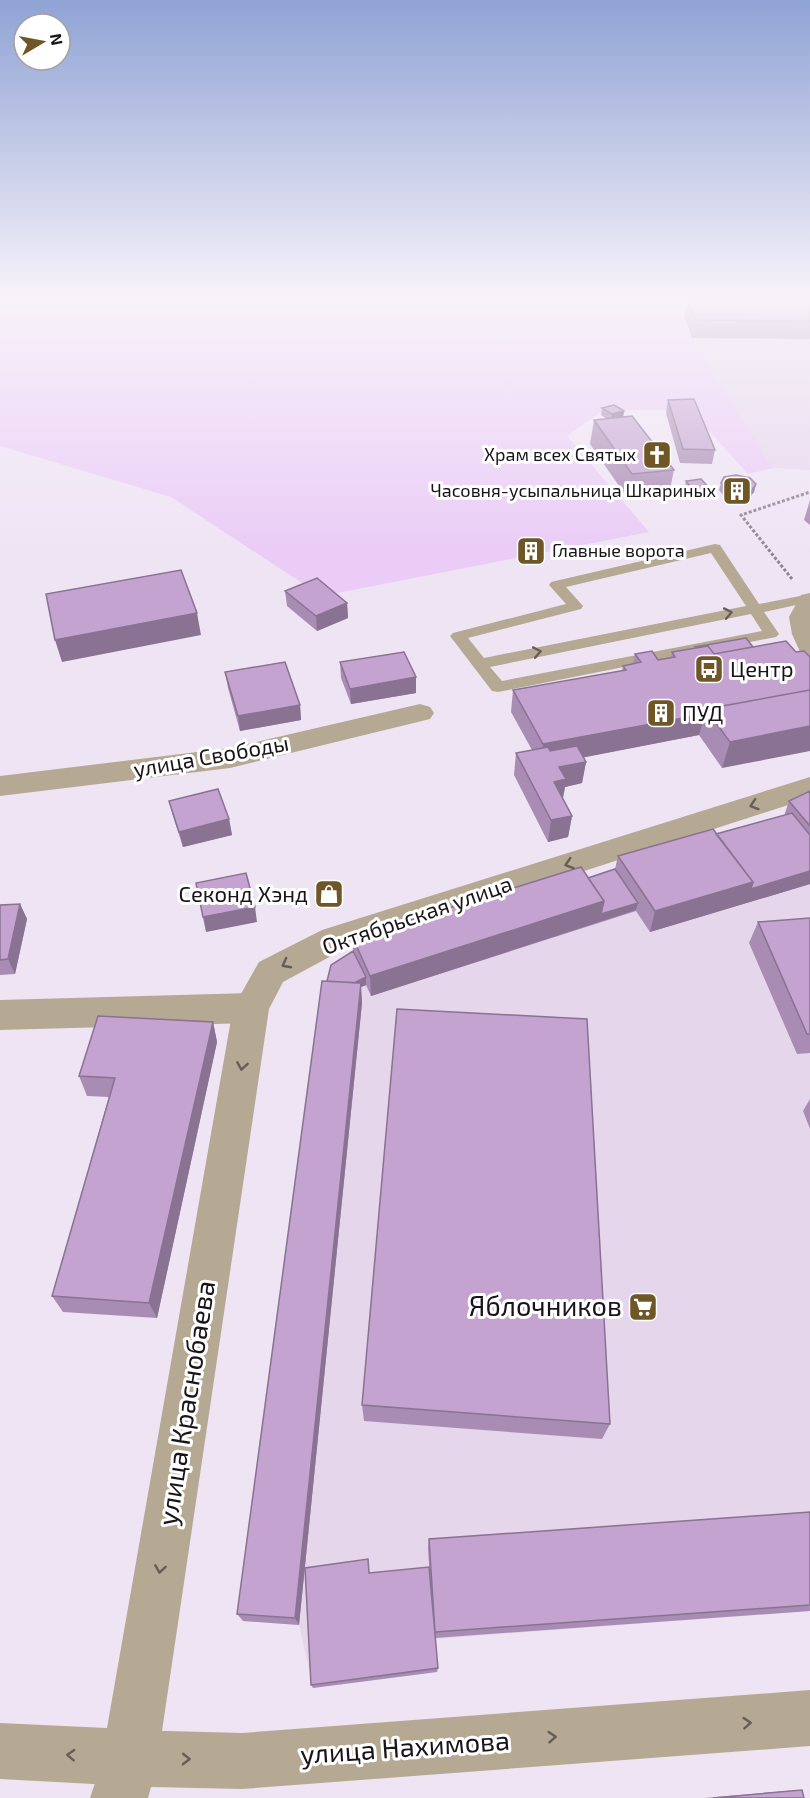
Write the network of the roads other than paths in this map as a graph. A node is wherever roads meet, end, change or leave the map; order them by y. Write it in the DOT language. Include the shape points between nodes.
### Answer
graph roads {
  1 [pos="807,592"];
  2 [pos="755,608"];
  3 [pos="810,648"];
  4 [pos="480,664"];
  5 [pos="420,713"];
  6 [pos="0,786"];
  7 [pos="810,787"];
  8 [pos="251,1008"];
  9 [pos="0,1015"];
  10 [pos="810,1718"];
  11 [pos="0,1751"];
  12 [pos="124,1778"];
  1 -- 2 [label="lane"];
  1 -- 3 [label="street" via="800,621"];
  4 -- 2 [label="lane, one-way"];
  2 -- 4 [label="lane" via="771,634 498,687"];
  2 -- 4 [label="lane" via="715,548 556,585 576,606 458,636"];
  5 -- 6 [label="street, улица Свободы" via="230,758"];
  7 -- 8 [label="street, Октябрьская улица, one-way" via="334,939 271,972"];
  8 -- 9 [label="street"];
  8 -- 12 [label="street, улица Краснобаева, one-way"];
  12 -- 10 [label="street, улица Нахимова, one-way" via="242,1761"];
  12 -- 11 [label="street, улица Нахимова, one-way"];
}
